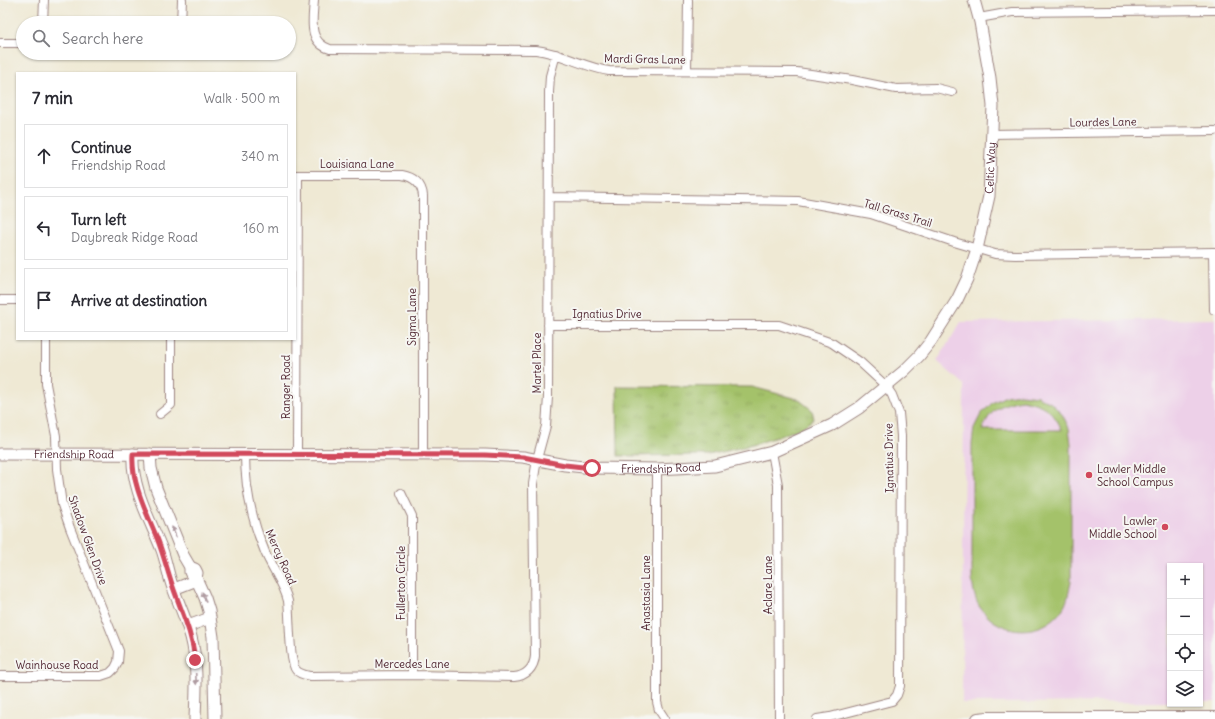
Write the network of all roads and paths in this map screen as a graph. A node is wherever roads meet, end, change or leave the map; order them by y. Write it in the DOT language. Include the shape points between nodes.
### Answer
graph roads {
  1 [pos="44,0"];
  2 [pos="182,0"];
  3 [pos="314,0"];
  4 [pos="688,0"];
  5 [pos="974,0"];
  6 [pos="1215,10"];
  7 [pos="43,16"];
  8 [pos="181,16"];
  9 [pos="979,18"];
  10 [pos="0,43"];
  11 [pos="16,43"];
  12 [pos="556,54"];
  13 [pos="687,72"];
  14 [pos="952,92"];
  15 [pos="1215,131"];
  16 [pos="992,134"];
  17 [pos="296,175"];
  18 [pos="417,181"];
  19 [pos="549,197"];
  20 [pos="977,249"];
  21 [pos="1214,252"];
  22 [pos="0,300"];
  23 [pos="16,300"];
  24 [pos="1214,310"];
  25 [pos="548,325"];
  26 [pos="940,328"];
  27 [pos="46,340"];
  28 [pos="171,340"];
  29 [pos="886,386"];
  30 [pos="160,414"];
  31 [pos="772,452"];
  32 [pos="0,454"];
  33 [pos="56,454"];
  34 [pos="133,454"];
  35 [pos="150,454"];
  36 [pos="245,454"];
  37 [pos="297,454"];
  38 [pos="422,454"];
  39 [pos="536,459"];
  40 [pos="657,469"];
  41 [pos="401,493"];
  42 [pos="197,579"];
  43 [pos="174,589"];
  44 [pos="210,618"];
  45 [pos="188,626"];
  46 [pos="295,670"];
  47 [pos="112,671"];
  48 [pos="529,671"];
  49 [pos="412,674"];
  50 [pos="0,676"];
  51 [pos="663,718"];
  52 [pos="1153,718"];
  53 [pos="1215,718"];
  54 [pos="195,719"];
  55 [pos="215,719"];
  56 [pos="779,719"];
  57 [pos="817,719"];
  58 [pos="978,719"];
  1 -- 7 [label="street"];
  2 -- 8 [label="street"];
  3 -- 12 [label="street, Mardi Gras Lane" via="313,32 318,42 334,50 528,50"];
  4 -- 13 [label="street"];
  5 -- 9 [label="street, Celtic Way"];
  6 -- 9 [label="street" via="1012,12"];
  9 -- 16 [label="street, Celtic Way" via="990,78"];
  10 -- 11 [label="street"];
  12 -- 13 [label="street, Mardi Gras Lane" via="609,71"];
  12 -- 19 [label="street, Martel Place" via="549,84"];
  13 -- 14 [label="street, Mardi Gras Lane" via="797,72 896,89 936,88"];
  15 -- 16 [label="street, Lourdes Lane"];
  16 -- 20 [label="street, Celtic Way" via="989,196"];
  17 -- 18 [label="street, Louisiana Lane" via="402,175"];
  17 -- 37 [label="street, Ranger Road"];
  18 -- 38 [label="street, Sigma Lane" via="423,196"];
  19 -- 20 [label="street, Tall Grass Trail" via="798,201 871,214"];
  19 -- 25 [label="street, Martel Place"];
  20 -- 21 [label="street, Tall Grass Trail" via="995,254 1015,255"];
  20 -- 26 [label="street, Celtic Way" via="964,286"];
  21 -- 24 [label="street"];
  22 -- 23 [label="street"];
  25 -- 29 [label="street, Ignatius Drive" via="779,325 832,344 860,362"];
  25 -- 39 [label="street, Martel Place" via="546,426"];
  26 -- 29 [label="street, Friendship Road" via="919,356"];
  27 -- 33 [label="street, Shadow Glen Drive" via="46,384 56,436"];
  28 -- 30 [label="street" via="171,405"];
  29 -- 31 [label="street, Friendship Road" via="859,408 832,425"];
  29 -- 57 [label="street, Ignatius Drive" via="899,413 901,436 900,686 892,701"];
  31 -- 40 [label="street, Friendship Road" via="715,466"];
  31 -- 56 [label="street, Aclare Lane" via="778,485"];
  32 -- 33 [label="street, Friendship Road"];
  33 -- 34 [label="street, Friendship Road"];
  33 -- 47 [label="street, Shadow Glen Drive" via="59,487 66,517 119,651 118,662"];
  34 -- 35 [label="street, Friendship Road"];
  34 -- 43 [label="street" via="137,486"];
  35 -- 36 [label="street, Friendship Road"];
  42 -- 35 [label="street, one-way" via="190,572 156,488"];
  36 -- 37 [label="street, Friendship Road"];
  36 -- 46 [label="street, Mercy Road" via="248,495 254,522 265,553 283,584 288,600 291,658"];
  37 -- 38 [label="street, Friendship Road"];
  38 -- 39 [label="street, Friendship Road"];
  39 -- 40 [label="street, Friendship Road" via="592,468"];
  39 -- 48 [label="street, Martel Place" via="535,656"];
  40 -- 51 [label="street, Anastasia Lane" via="657,702"];
  41 -- 49 [label="street, Fullerton Circle" via="412,516"];
  42 -- 43 [label="street"];
  44 -- 42 [label="street, one-way"];
  43 -- 45 [label="street"];
  44 -- 45 [label="street"];
  44 -- 55 [label="street" via="213,637"];
  45 -- 54 [label="street, one-way" via="195,660"];
  46 -- 49 [label="street, Mercedes Lane" via="310,676"];
  47 -- 50 [label="street, Wainhouse Road" via="104,676"];
  48 -- 49 [label="street, Mercedes Lane" via="514,677"];
  52 -- 53 [label="main road"];
  52 -- 58 [label="main road"];
}
